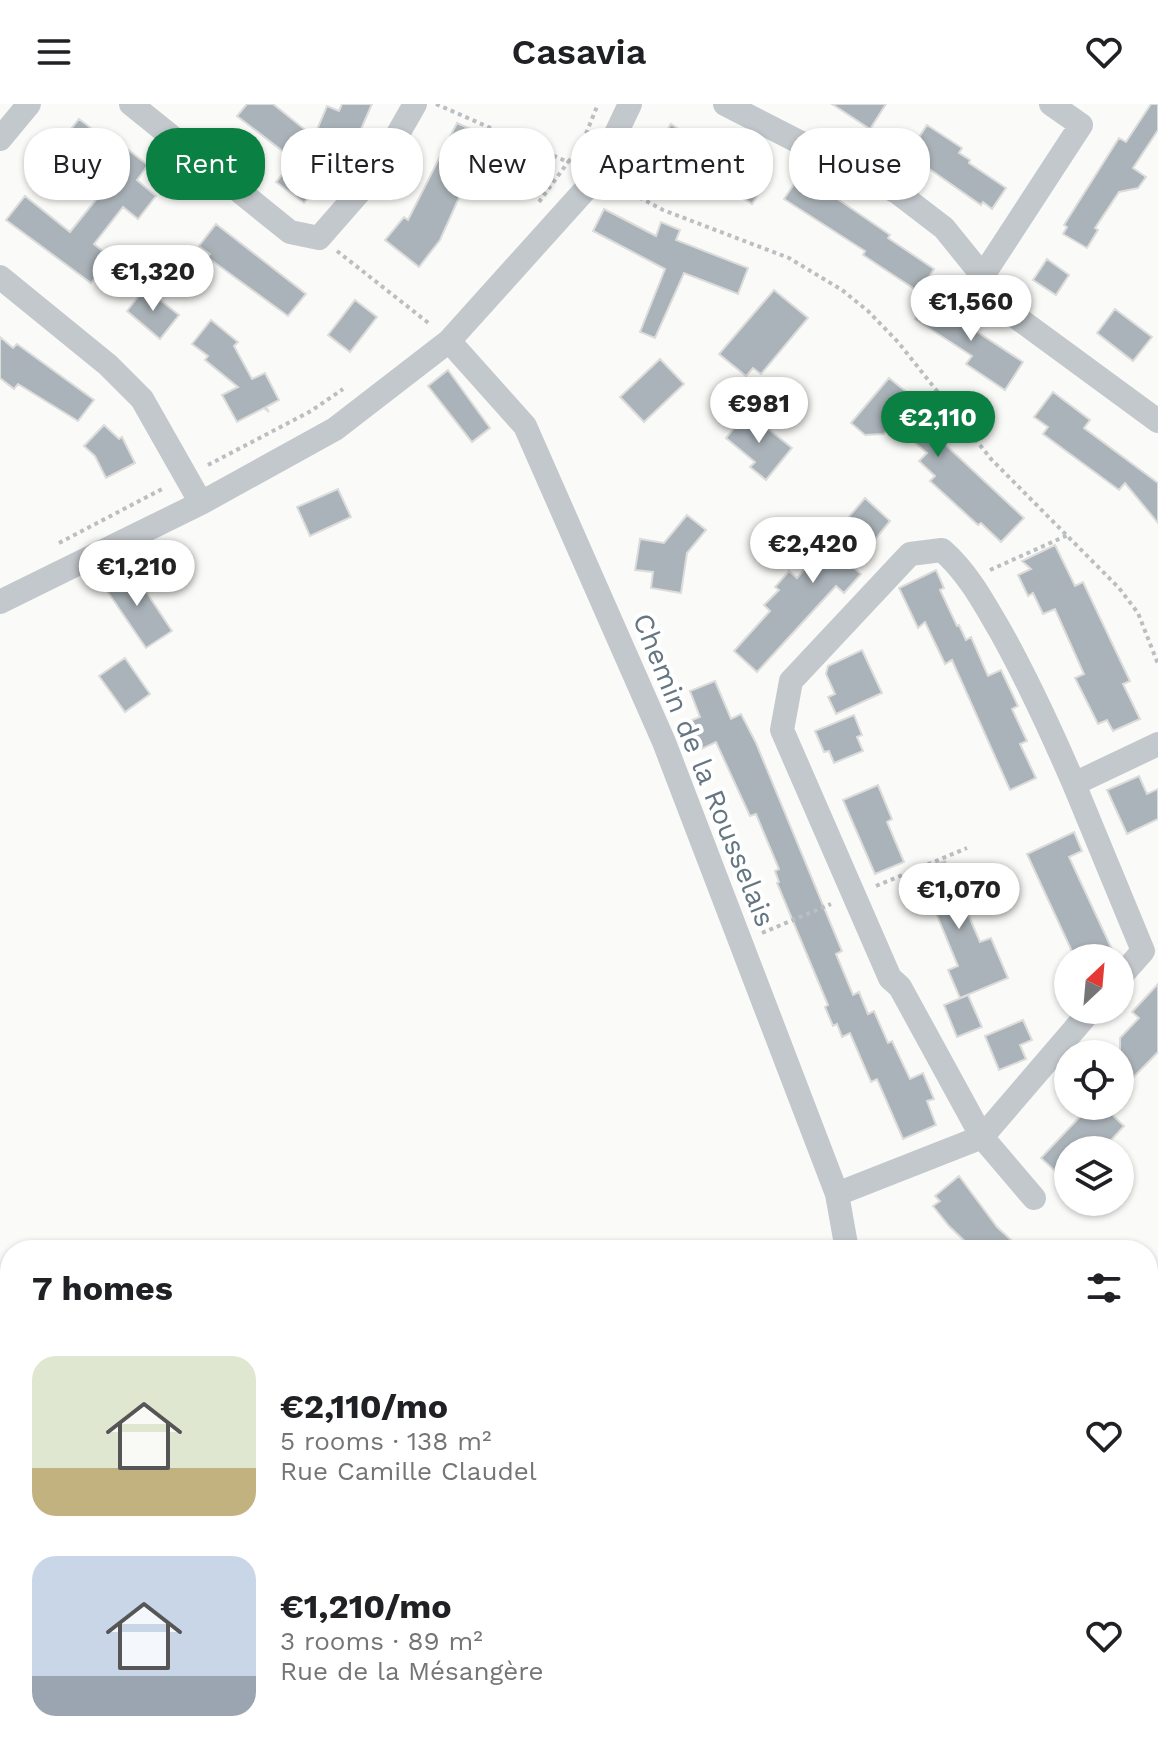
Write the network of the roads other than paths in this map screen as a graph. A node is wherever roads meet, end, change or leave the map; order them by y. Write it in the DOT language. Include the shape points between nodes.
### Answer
graph roads {
  1 [pos="29,104"];
  2 [pos="131,104"];
  3 [pos="415,104"];
  4 [pos="630,104"];
  5 [pos="1051,104"];
  6 [pos="731,105"];
  7 [pos="0,139"];
  8 [pos="0,277"];
  9 [pos="982,277"];
  10 [pos="449,341"];
  11 [pos="1155,411"];
  12 [pos="201,503"];
  13 [pos="0,602"];
  14 [pos="1158,744"];
  15 [pos="1074,784"];
  16 [pos="1134,961"];
  17 [pos="1079,1024"];
  18 [pos="982,1137"];
  19 [pos="837,1194"];
  20 [pos="1034,1198"];
  21 [pos="845,1240"];
  1 -- 7 [label="street"];
  2 -- 3 [label="street" via="290,232 319,238 375,174"];
  4 -- 10 [label="street" via="597,175"];
  5 -- 9 [label="street" via="1081,125"];
  6 -- 9 [label="street" via="897,192 944,228"];
  8 -- 12 [label="street" via="142,399"];
  9 -- 11 [label="street" via="1016,317"];
  10 -- 12 [label="street" via="335,429"];
  10 -- 19 [label="street, Chemin de la Rousselais" via="525,426 664,742"];
  12 -- 13 [label="street"];
  14 -- 15 [label="street"];
  15 -- 16 [label="street" via="1143,951"];
  15 -- 18 [label="street" via="1028,682 970,579 942,550 910,554 791,681 782,730 890,978 900,987"];
  17 -- 18 [label="street"];
  18 -- 19 [label="street"];
  18 -- 20 [label="street"];
  19 -- 21 [label="street, Chemin de la Rousselais"];
}
